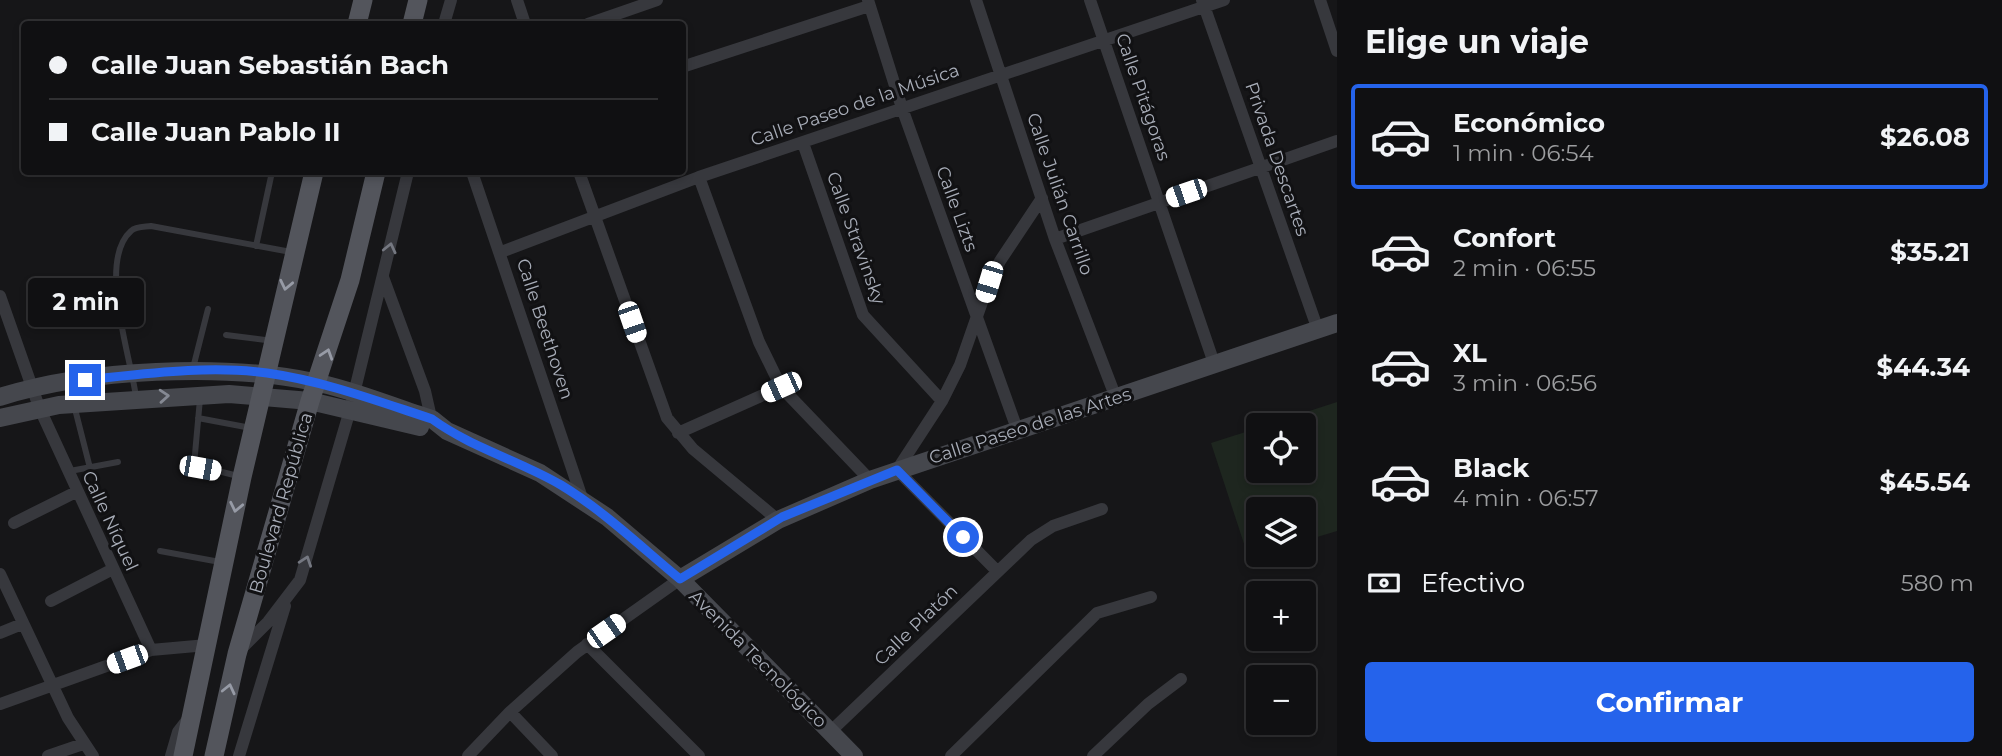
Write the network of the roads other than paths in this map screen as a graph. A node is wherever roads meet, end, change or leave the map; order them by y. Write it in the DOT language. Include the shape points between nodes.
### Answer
graph roads {
  1 [pos="363,0"];
  2 [pos="418,0"];
  3 [pos="450,0"];
  4 [pos="517,0"];
  5 [pos="657,0"];
  6 [pos="976,0"];
  7 [pos="1090,0"];
  8 [pos="1224,0"];
  9 [pos="1320,0"];
  10 [pos="869,3"];
  11 [pos="1203,4"];
  12 [pos="358,21"];
  13 [pos="413,21"];
  14 [pos="445,21"];
  15 [pos="524,21"];
  16 [pos="597,21"];
  17 [pos="1105,43"];
  18 [pos="1337,51"];
  19 [pos="686,66"];
  20 [pos="1001,74"];
  21 [pos="902,108"];
  22 [pos="1337,141"];
  23 [pos="803,143"];
  24 [pos="1262,167"];
  25 [pos="271,175"];
  26 [pos="313,175"];
  27 [pos="375,175"];
  28 [pos="407,175"];
  29 [pos="473,175"];
  30 [pos="580,175"];
  31 [pos="699,177"];
  32 [pos="1042,198"];
  33 [pos="1160,201"];
  34 [pos="596,217"];
  35 [pos="1055,239"];
  36 [pos="256,246"];
  37 [pos="501,252"];
  38 [pos="293,253"];
  39 [pos="383,277"];
  40 [pos="1,304"];
  41 [pos="208,309"];
  42 [pos="978,318"];
  43 [pos="1337,323"];
  44 [pos="1318,330"];
  45 [pos="226,335"];
  46 [pos="274,341"];
  47 [pos="1215,366"];
  48 [pos="192,372"];
  49 [pos="268,373"];
  50 [pos="133,375"];
  51 [pos="318,382"];
  52 [pos="32,387"];
  53 [pos="781,387"];
  54 [pos="200,394"];
  55 [pos="264,395"];
  56 [pos="0,397"];
  57 [pos="1116,398"];
  58 [pos="136,399"];
  59 [pos="310,401"];
  60 [pos="942,401"];
  61 [pos="353,402"];
  62 [pos="74,403"];
  63 [pos="39,407"];
  64 [pos="0,418"];
  65 [pos="198,418"];
  66 [pos="437,427"];
  67 [pos="255,428"];
  68 [pos="1017,429"];
  69 [pos="678,433"];
  70 [pos="118,462"];
  71 [pos="90,468"];
  72 [pos="897,470"];
  73 [pos="68,472"];
  74 [pos="242,477"];
  75 [pos="870,480"];
  76 [pos="76,492"];
  77 [pos="582,498"];
  78 [pos="1102,509"];
  79 [pos="778,520"];
  80 [pos="15,523"];
  81 [pos="160,551"];
  82 [pos="224,563"];
  83 [pos="113,569"];
  84 [pos="997,571"];
  85 [pos="0,574"];
  86 [pos="680,579"];
  87 [pos="288,597"];
  88 [pos="1151,597"];
  89 [pos="51,601"];
  90 [pos="22,624"];
  91 [pos="0,633"];
  92 [pos="587,644"];
  93 [pos="207,645"];
  94 [pos="151,650"];
  95 [pos="237,654"];
  96 [pos="1181,679"];
  97 [pos="52,685"];
  98 [pos="0,705"];
  99 [pos="510,712"];
  100 [pos="190,718"];
  101 [pos="830,732"];
  102 [pos="83,744"];
  103 [pos="48,756"];
  104 [pos="93,756"];
  105 [pos="171,756"];
  106 [pos="183,756"];
  107 [pos="214,756"];
  108 [pos="239,756"];
  109 [pos="468,756"];
  110 [pos="552,756"];
  111 [pos="699,756"];
  112 [pos="854,756"];
  113 [pos="951,756"];
  114 [pos="1093,756"];
  1 -- 12 [label="main road"];
  2 -- 13 [label="main road"];
  3 -- 14 [label="street"];
  4 -- 15 [label="street"];
  5 -- 16 [label="street"];
  6 -- 20 [label="street, Calle Julián Carrillo"];
  7 -- 17 [label="street, Calle Pitágoras"];
  8 -- 11 [label="street, Calle Paseo de la Música"];
  9 -- 18 [label="street"];
  10 -- 19 [label="street"];
  10 -- 21 [label="street, Calle Lizts"];
  11 -- 17 [label="street, Calle Paseo de la Música"];
  11 -- 24 [label="street, Privada Descartes"];
  17 -- 20 [label="street, Calle Paseo de la Música"];
  17 -- 33 [label="street, Calle Pitágoras"];
  20 -- 21 [label="street, Calle Paseo de la Música"];
  20 -- 32 [label="street, Calle Julián Carrillo"];
  21 -- 23 [label="street, Calle Paseo de la Música"];
  21 -- 42 [label="street, Calle Lizts"];
  22 -- 24 [label="street"];
  23 -- 31 [label="street, Calle Paseo de la Música"];
  23 -- 60 [label="street, Calle Stravinsky" via="859,307"];
  24 -- 33 [label="street"];
  24 -- 44 [label="street, Privada Descartes"];
  25 -- 36 [label="lane"];
  26 -- 38 [label="main road, Boulevard República"];
  51 -- 27 [label="main road, Boulevard República, one-way" via="350,280"];
  39 -- 28 [label="street, one-way"];
  29 -- 37 [label="street, Calle Beethoven"];
  30 -- 34 [label="street"];
  31 -- 34 [label="street, Calle Paseo de la Música"];
  31 -- 53 [label="street" via="759,342"];
  32 -- 35 [label="street, Calle Julián Carrillo"];
  32 -- 42 [label="street" via="1000,261"];
  33 -- 35 [label="street"];
  33 -- 47 [label="street, Calle Pitágoras"];
  34 -- 37 [label="street, Calle Paseo de la Música"];
  34 -- 69 [label="street" via="659,401"];
  35 -- 57 [label="street, Calle Julián Carrillo"];
  36 -- 38 [label="lane"];
  36 -- 50 [label="lane" via="152,226 131,231 121,244 117,261 118,297"];
  37 -- 77 [label="street, Calle Beethoven"];
  38 -- 46 [label="main road, Boulevard República, one-way"];
  39 -- 61 [label="street"];
  39 -- 66 [label="street"];
  40 -- 52 [label="street, Calle Níquel"];
  41 -- 48 [label="lane"];
  42 -- 60 [label="street"];
  42 -- 68 [label="street, Calle Lizts"];
  43 -- 44 [label="main road, Calle Paseo de las Artes"];
  44 -- 47 [label="main road, Calle Paseo de las Artes"];
  45 -- 46 [label="lane"];
  46 -- 49 [label="main road, Boulevard República"];
  47 -- 57 [label="main road, Calle Paseo de las Artes"];
  48 -- 49 [label="main road"];
  48 -- 50 [label="main road"];
  49 -- 51 [label="main road"];
  49 -- 55 [label="main road, Boulevard República"];
  50 -- 52 [label="main road"];
  50 -- 58 [label="lane"];
  51 -- 59 [label="main road, Boulevard República"];
  51 -- 61 [label="main road"];
  52 -- 56 [label="main road"];
  52 -- 63 [label="street, Calle Níquel"];
  53 -- 69 [label="street"];
  53 -- 75 [label="street"];
  54 -- 55 [label="main road"];
  58 -- 54 [label="main road, one-way"];
  54 -- 65 [label="lane"];
  55 -- 59 [label="main road"];
  55 -- 67 [label="main road, Boulevard República"];
  57 -- 68 [label="main road, Calle Paseo de las Artes"];
  58 -- 62 [label="main road"];
  59 -- 61 [label="main road"];
  59 -- 95 [label="main road, Boulevard República"];
  60 -- 72 [label="street"];
  61 -- 66 [label="main road, Avenida Tecnológico"];
  87 -- 61 [label="street, one-way" via="300,580"];
  62 -- 63 [label="main road"];
  62 -- 71 [label="lane"];
  63 -- 64 [label="main road"];
  63 -- 73 [label="street, Calle Níquel"];
  65 -- 67 [label="lane"];
  65 -- 74 [label="lane" via="194,465"];
  66 -- 77 [label="main road, Avenida Tecnológico" via="540,473"];
  67 -- 74 [label="main road, Boulevard República"];
  68 -- 72 [label="main road, Calle Paseo de las Artes"];
  69 -- 79 [label="street"];
  70 -- 71 [label="lane"];
  71 -- 73 [label="lane"];
  72 -- 75 [label="main road, Calle Paseo de las Artes"];
  72 -- 84 [label="street"];
  73 -- 76 [label="street, Calle Níquel"];
  74 -- 82 [label="main road, Boulevard República, one-way"];
  75 -- 79 [label="main road, Calle Paseo de las Artes"];
  76 -- 80 [label="street"];
  76 -- 83 [label="street, Calle Níquel"];
  77 -- 86 [label="main road, Avenida Tecnológico"];
  78 -- 84 [label="street, Calle Platón" via="1042,531"];
  79 -- 86 [label="main road, Calle Paseo de las Artes"];
  81 -- 82 [label="lane"];
  82 -- 93 [label="main road, Boulevard República"];
  83 -- 89 [label="street"];
  83 -- 94 [label="street, Calle Níquel"];
  84 -- 101 [label="street, Calle Platón"];
  85 -- 90 [label="street"];
  86 -- 92 [label="street, Calle Paseo de las Artes"];
  86 -- 101 [label="main road, Avenida Tecnológico"];
  87 -- 95 [label="street"];
  87 -- 108 [label="street"];
  88 -- 113 [label="street" via="1097,613"];
  90 -- 91 [label="street"];
  90 -- 97 [label="street"];
  92 -- 99 [label="street, Calle Paseo de las Artes"];
  92 -- 111 [label="street"];
  93 -- 94 [label="street"];
  93 -- 100 [label="main road, Boulevard República"];
  94 -- 97 [label="street"];
  107 -- 95 [label="main road, Boulevard República, one-way"];
  96 -- 114 [label="street"];
  97 -- 98 [label="street"];
  97 -- 102 [label="street"];
  99 -- 109 [label="street, Calle Paseo de las Artes"];
  99 -- 110 [label="street"];
  100 -- 105 [label="street" via="177,732"];
  100 -- 106 [label="main road, Boulevard República"];
  101 -- 112 [label="main road, Avenida Tecnológico"];
  102 -- 103 [label="street"];
  102 -- 104 [label="street"];
}
